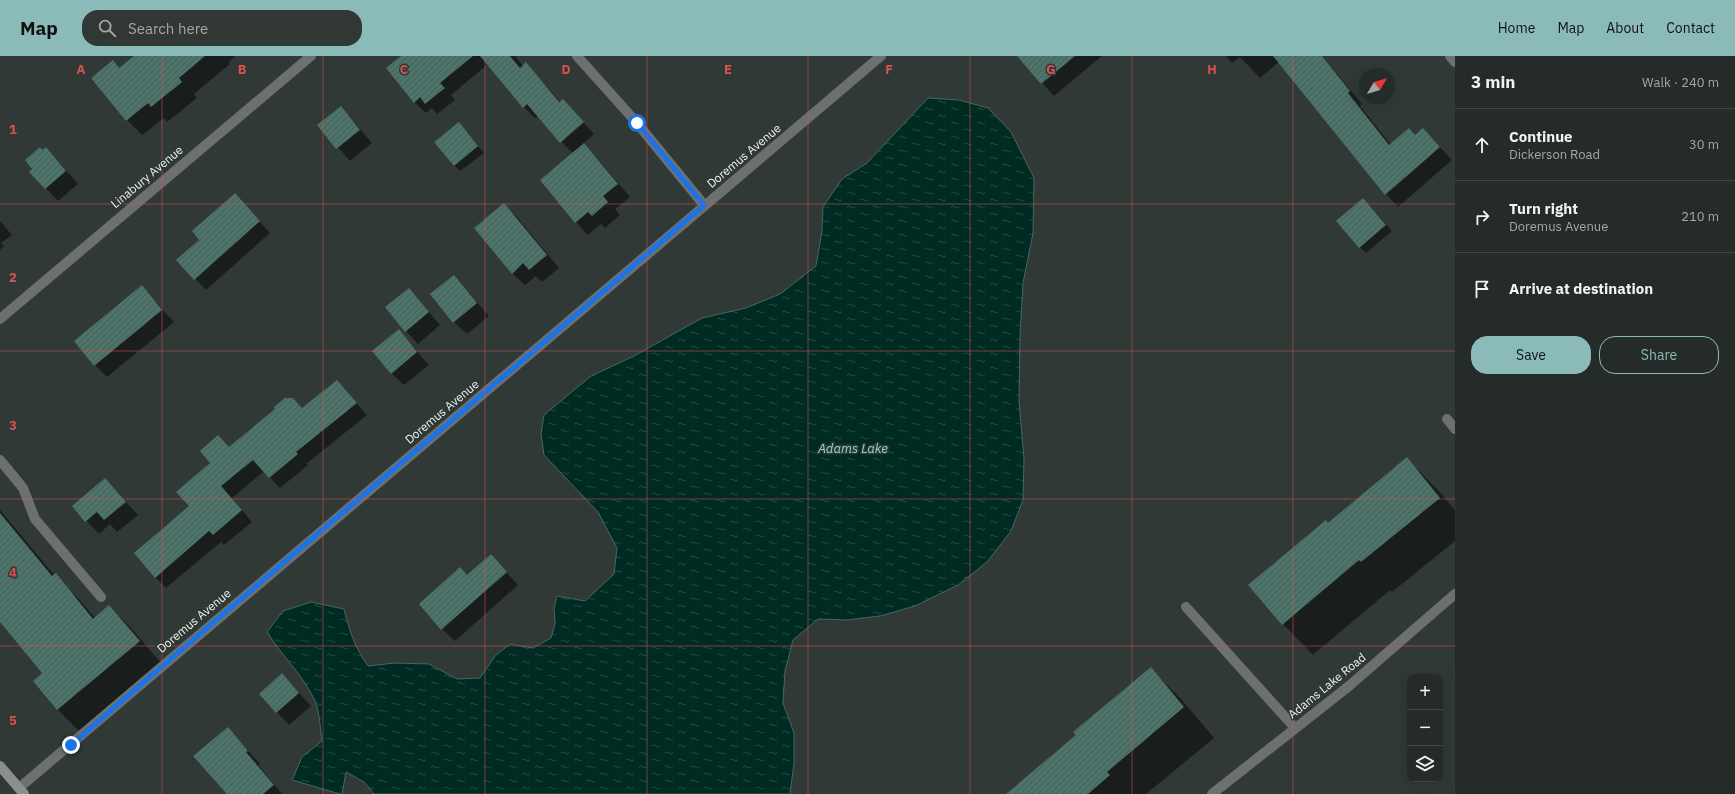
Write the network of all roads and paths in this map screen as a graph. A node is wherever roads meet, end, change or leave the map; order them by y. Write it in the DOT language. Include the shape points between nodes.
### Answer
graph roads {
  1 [pos="310,56"];
  2 [pos="577,56"];
  3 [pos="881,56"];
  4 [pos="1450,56"];
  5 [pos="1455,62"];
  6 [pos="704,205"];
  7 [pos="0,319"];
  8 [pos="1447,419"];
  9 [pos="1455,429"];
  10 [pos="0,460"];
  11 [pos="1455,594"];
  12 [pos="101,597"];
  13 [pos="1186,607"];
  14 [pos="1295,728"];
  15 [pos="0,766"];
  16 [pos="21,791"];
  17 [pos="1212,794"];
  1 -- 7 [label="street, Linabury Avenue"];
  2 -- 6 [label="street" via="637,123"];
  3 -- 6 [label="street, Doremus Avenue"];
  4 -- 5 [label="street"];
  6 -- 16 [label="street, Doremus Avenue"];
  8 -- 9 [label="street"];
  10 -- 12 [label="street" via="23,488 35,519"];
  11 -- 14 [label="street, Adams Lake Road" via="1349,686"];
  13 -- 14 [label="street"];
  14 -- 17 [label="street, Adams Lake Road"];
  15 -- 16 [label="main road"];
}
